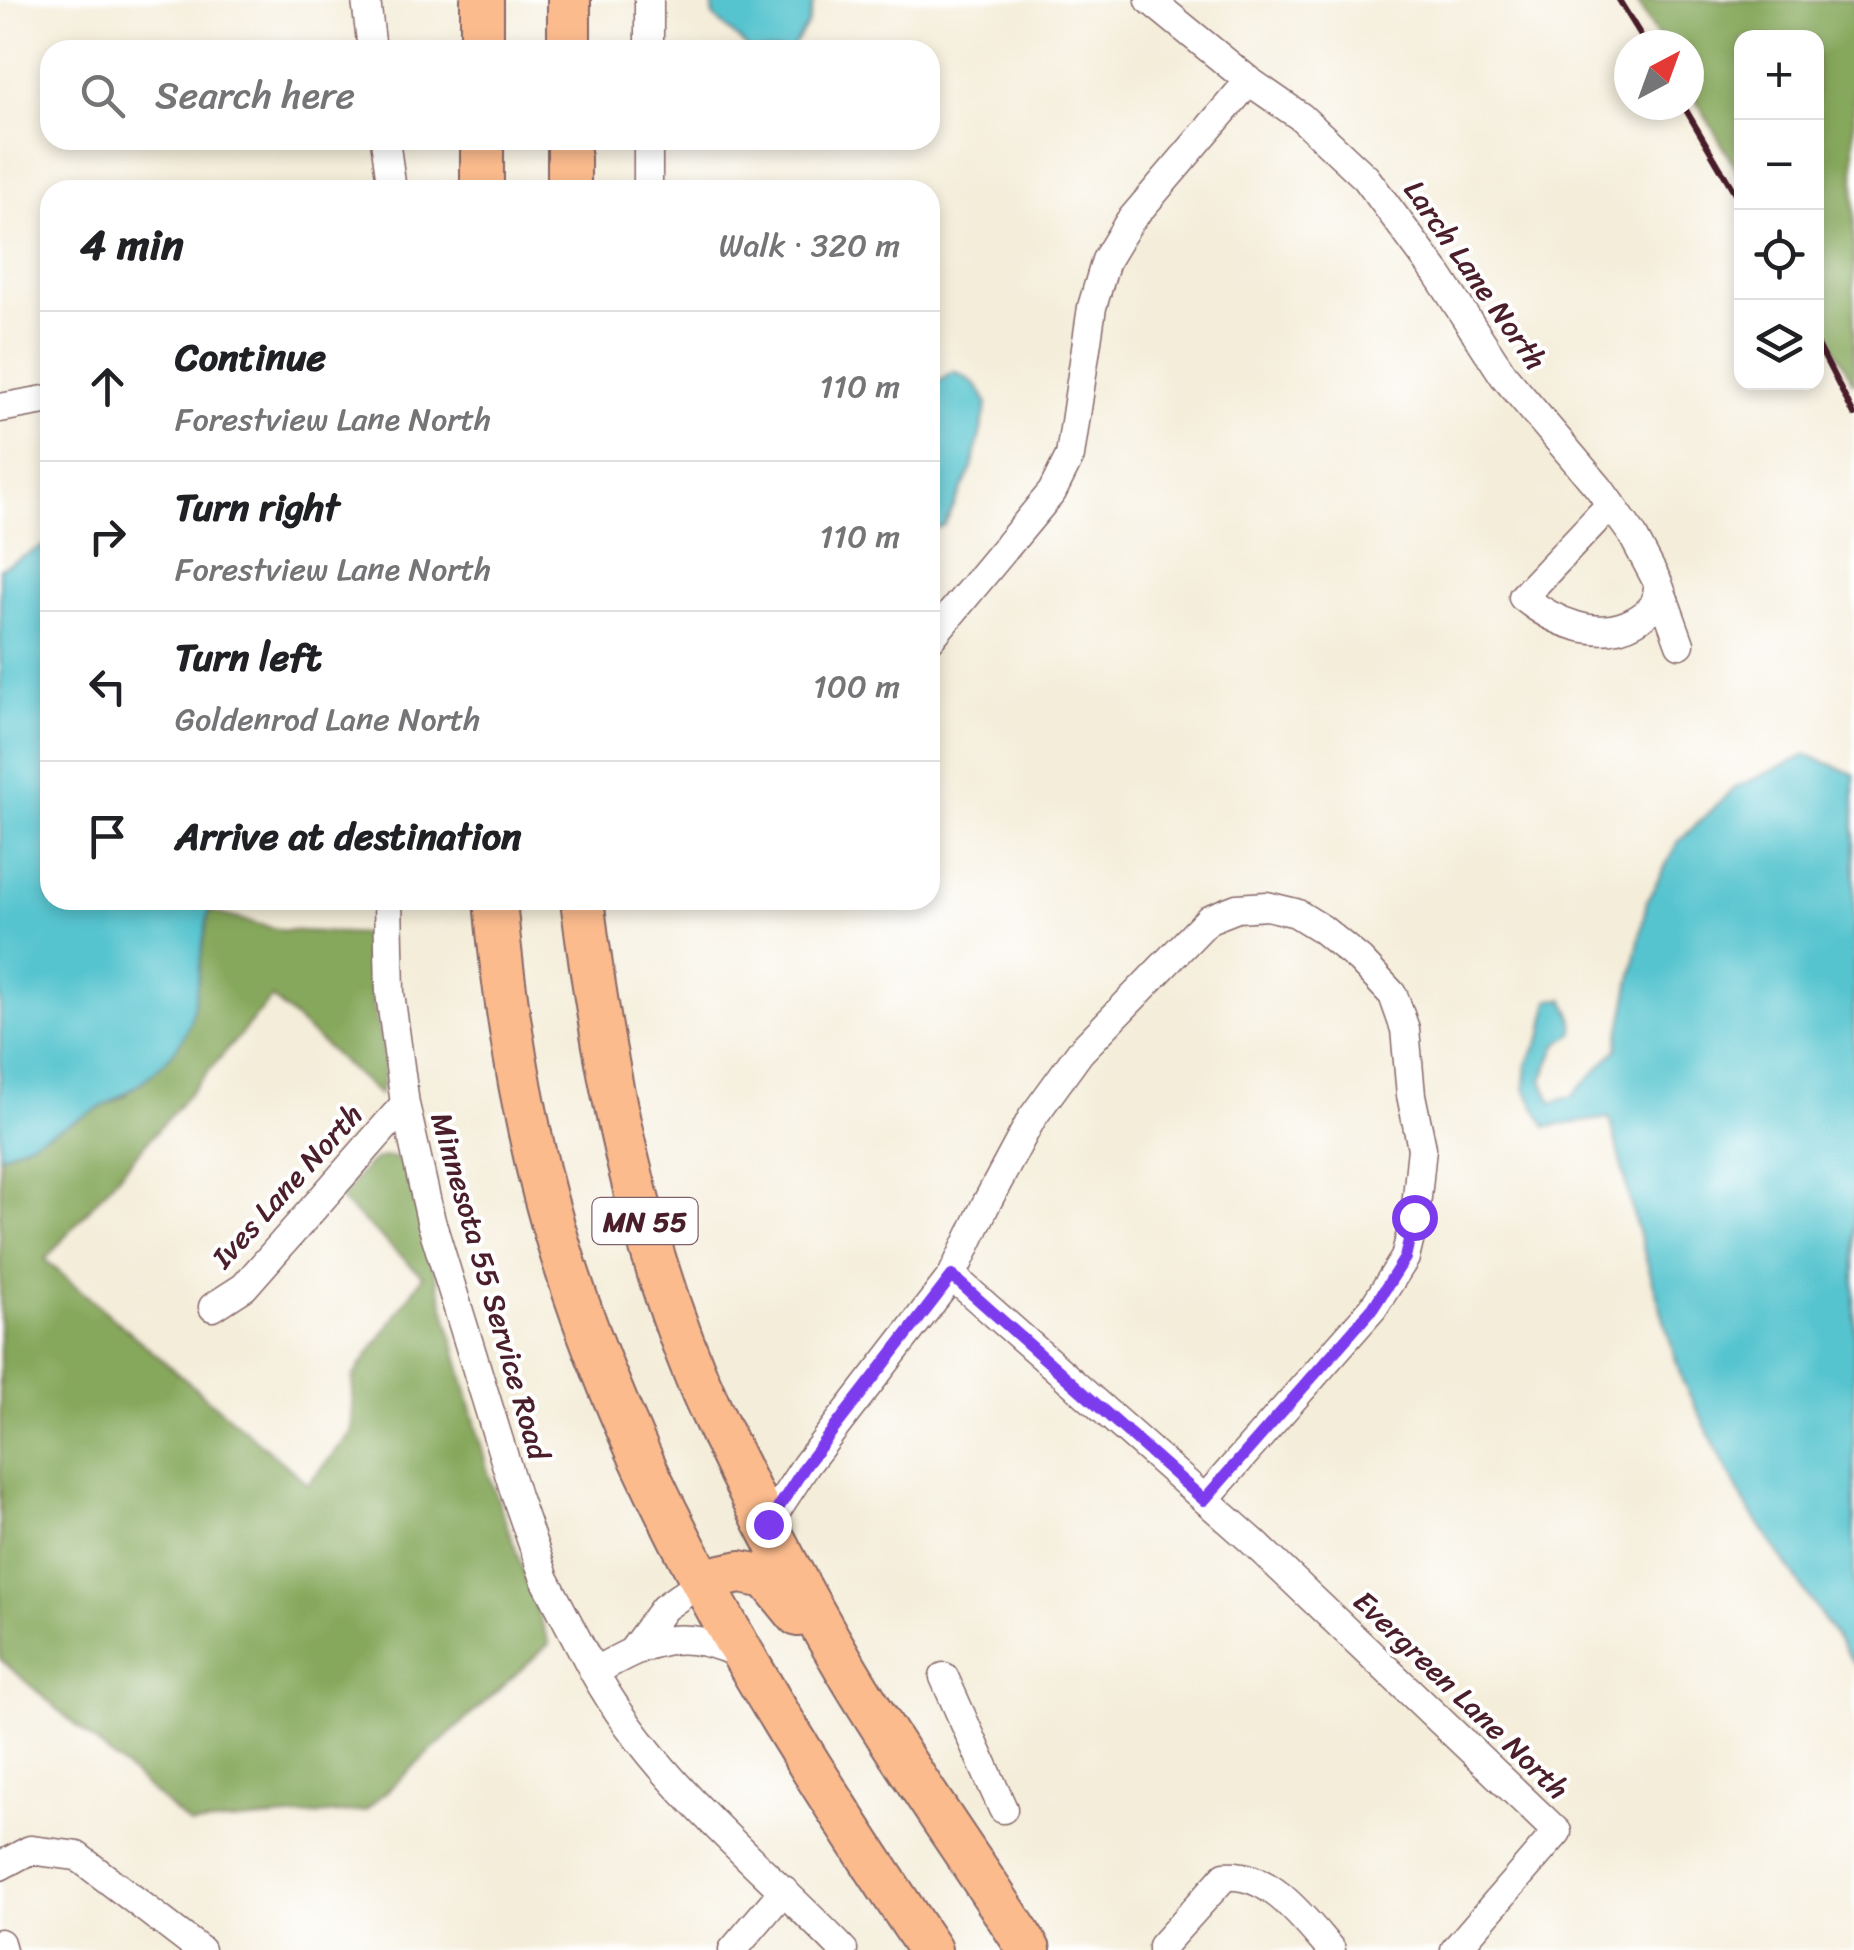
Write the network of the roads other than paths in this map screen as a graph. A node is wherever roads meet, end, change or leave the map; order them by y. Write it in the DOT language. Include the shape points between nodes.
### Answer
graph roads {
  1 [pos="366,0"];
  2 [pos="482,0"];
  3 [pos="569,0"];
  4 [pos="649,0"];
  5 [pos="1150,0"];
  6 [pos="371,40"];
  7 [pos="482,40"];
  8 [pos="569,40"];
  9 [pos="649,40"];
  10 [pos="1249,81"];
  11 [pos="386,150"];
  12 [pos="482,150"];
  13 [pos="569,150"];
  14 [pos="648,150"];
  15 [pos="391,180"];
  16 [pos="482,180"];
  17 [pos="569,180"];
  18 [pos="648,180"];
  19 [pos="40,402"];
  20 [pos="0,408"];
  21 [pos="1610,505"];
  22 [pos="1658,583"];
  23 [pos="940,627"];
  24 [pos="1680,644"];
  25 [pos="388,910"];
  26 [pos="496,910"];
  27 [pos="584,910"];
  28 [pos="404,1104"];
  29 [pos="952,1276"];
  30 [pos="213,1307"];
  31 [pos="1204,1500"];
  32 [pos="768,1524"];
  33 [pos="702,1580"];
  34 [pos="634,1650"];
  35 [pos="745,1656"];
  36 [pos="594,1672"];
  37 [pos="944,1677"];
  38 [pos="927,1792"];
  39 [pos="1003,1809"];
  40 [pos="0,1866"];
  41 [pos="784,1890"];
  42 [pos="200,1950"];
  43 [pos="733,1950"];
  44 [pos="842,1950"];
  45 [pos="930,1950"];
  46 [pos="1030,1950"];
  47 [pos="1162,1950"];
  48 [pos="1331,1950"];
  49 [pos="1455,1950"];
  1 -- 6 [label="street"];
  2 -- 7 [label="highway"];
  3 -- 8 [label="highway"];
  4 -- 9 [label="street"];
  5 -- 10 [label="street, Larch Lane North"];
  10 -- 21 [label="street, Larch Lane North" via="1301,117 1366,178 1504,376"];
  10 -- 23 [label="street" via="1129,222 1106,260 1092,307 1070,456 1052,492"];
  11 -- 15 [label="street"];
  12 -- 16 [label="highway"];
  13 -- 17 [label="highway"];
  14 -- 18 [label="street"];
  19 -- 20 [label="street"];
  21 -- 22 [label="street, Larch Lane North"];
  21 -- 22 [label="street" via="1522,597 1542,612 1598,630 1626,626 1648,613 1658,600"];
  22 -- 24 [label="street, Larch Lane North"];
  25 -- 28 [label="street, Minnesota 55 Service Road"];
  26 -- 33 [label="highway, MN 55" via="516,1071 568,1270 603,1368"];
  27 -- 32 [label="highway, MN 55" via="628,1166 650,1242 711,1410"];
  28 -- 30 [label="street, Ives Lane North" via="244,1287"];
  28 -- 36 [label="street, Minnesota 55 Service Road" via="431,1221 516,1496 546,1579"];
  29 -- 31 [label="street"];
  29 -- 31 [label="street" via="1041,1104 1080,1052 1210,919 1237,908 1296,913 1360,960 1393,996 1405,1029 1422,1148 1405,1258 1373,1308"];
  29 -- 32 [label="street"];
  31 -- 49 [label="street, Evergreen Lane North" via="1557,1832"];
  32 -- 38 [label="highway, MN 55" via="850,1674"];
  33 -- 34 [label="street" via="664,1608"];
  33 -- 35 [label="highway, MN 55"];
  33 -- 38 [label="highway" via="740,1572 766,1577 798,1615 896,1774 909,1790"];
  34 -- 35 [label="street" via="676,1638 712,1640"];
  34 -- 36 [label="street"];
  35 -- 45 [label="highway, MN 55"];
  36 -- 41 [label="street, Minnesota 55 Service Road" via="657,1763"];
  37 -- 39 [label="street"];
  38 -- 46 [label="highway, MN 55"];
  40 -- 42 [label="street" via="30,1850 76,1856"];
  41 -- 43 [label="street"];
  41 -- 44 [label="street, Minnesota 55 Service Road"];
  47 -- 48 [label="street" via="1226,1876 1236,1875 1268,1886"];
}
